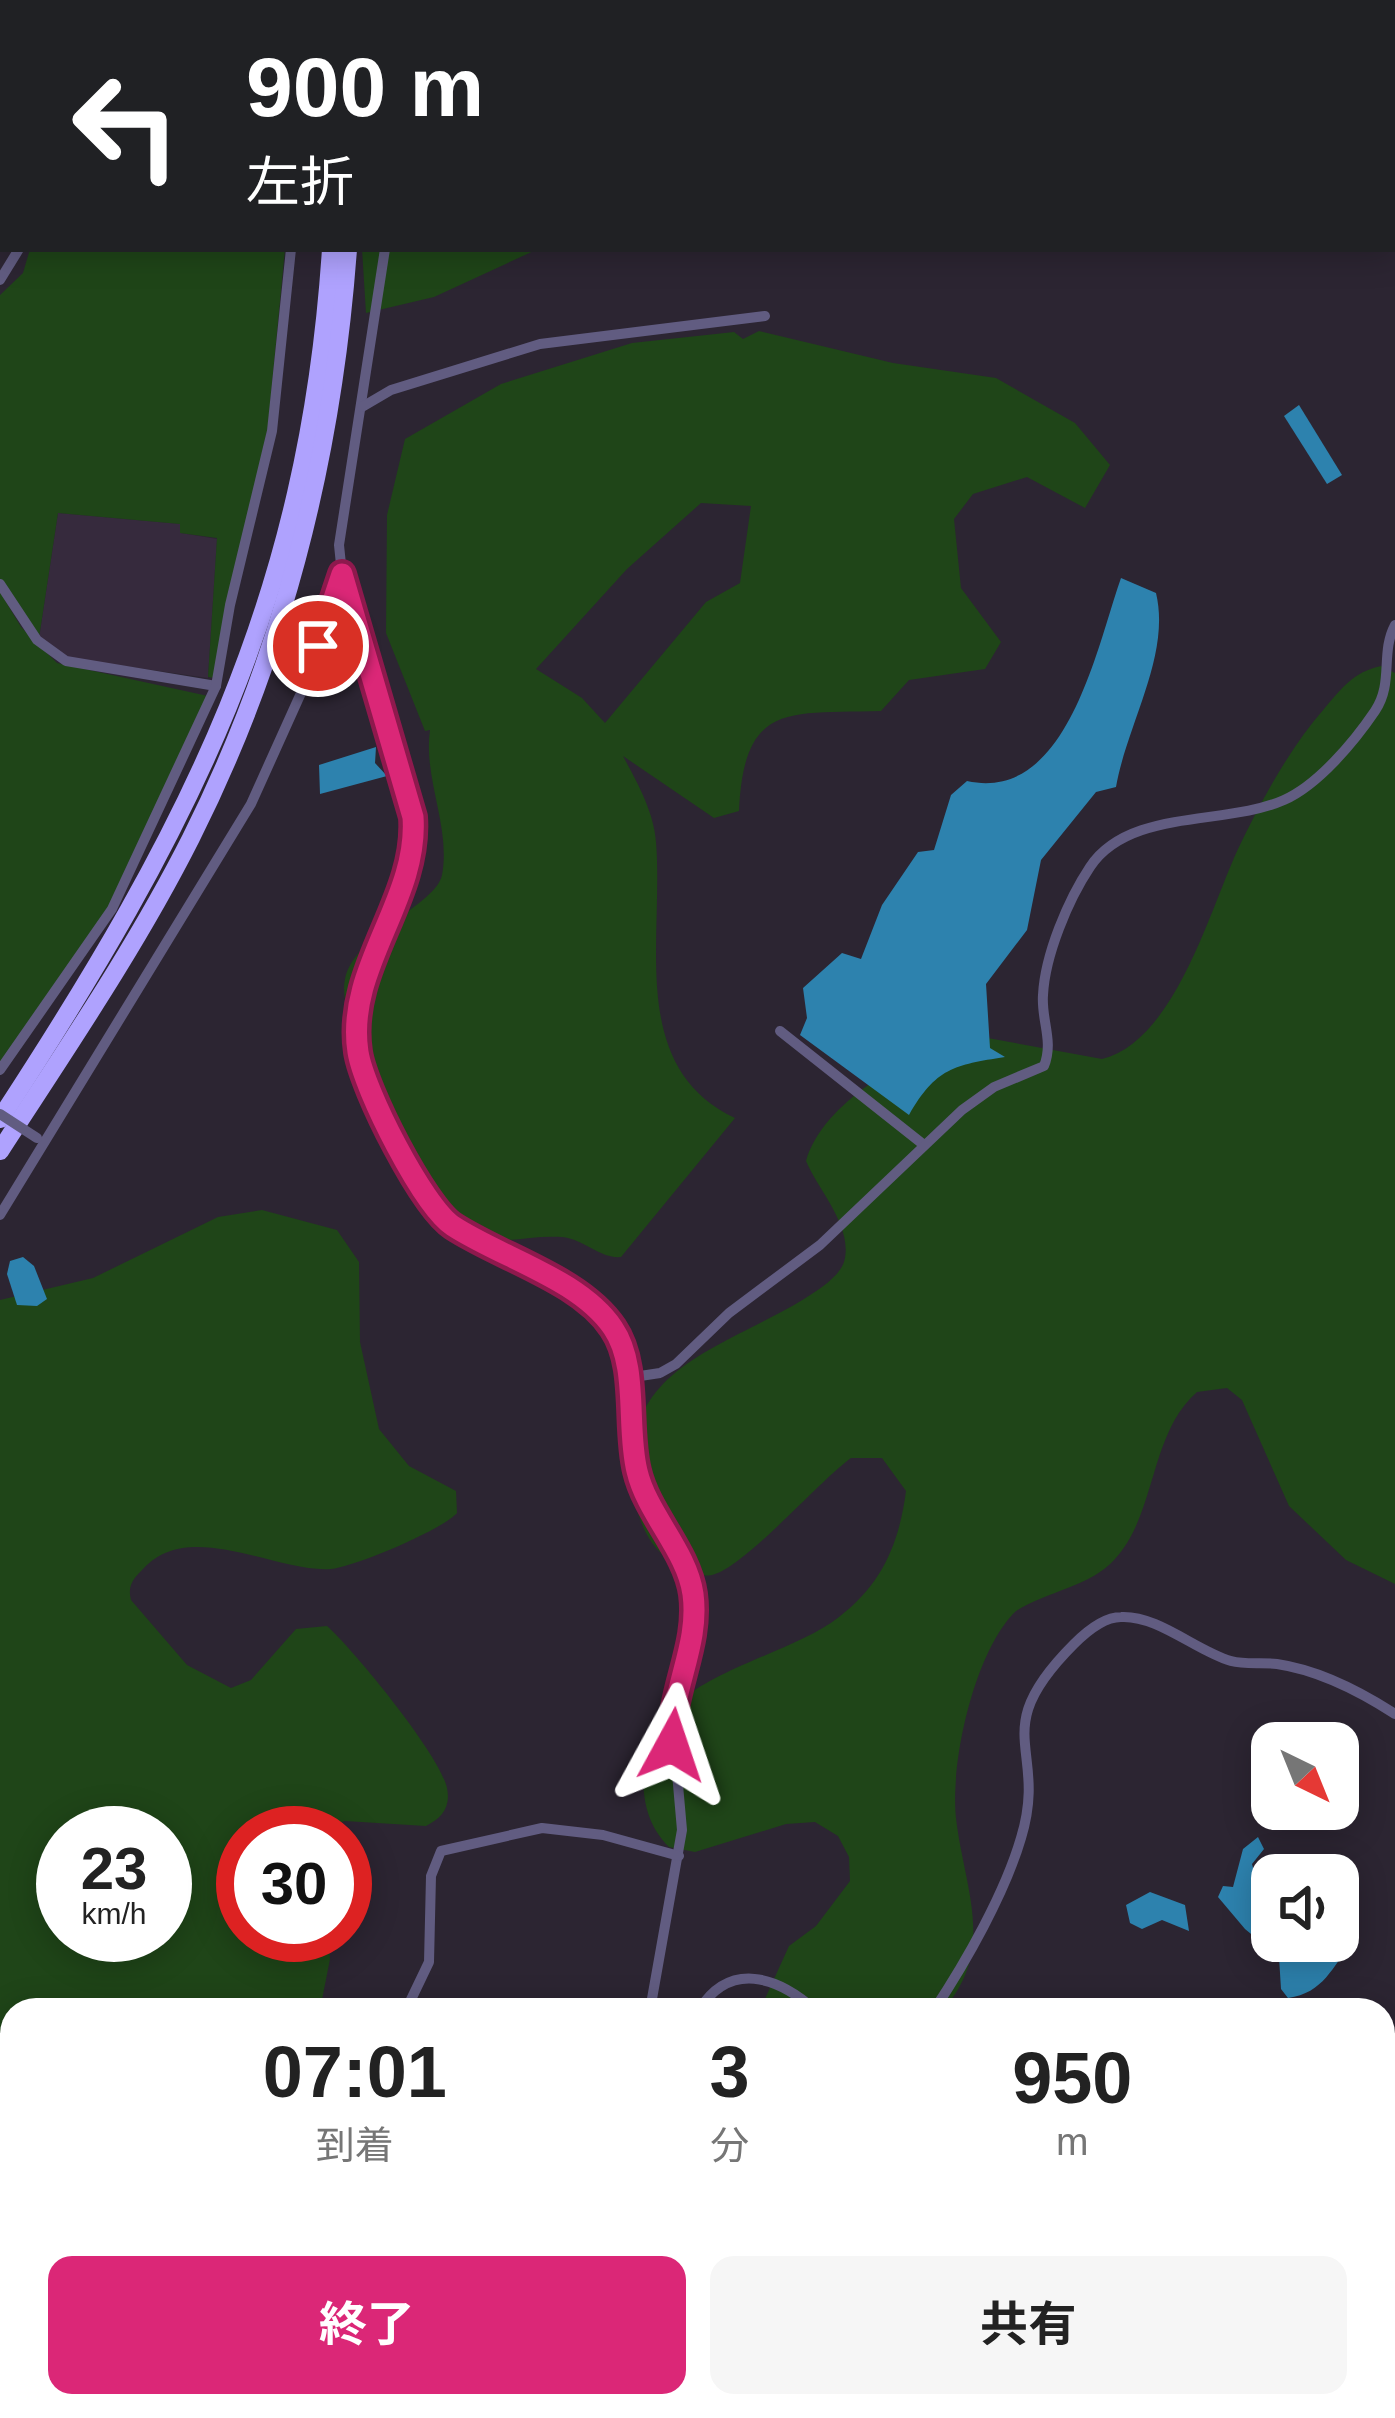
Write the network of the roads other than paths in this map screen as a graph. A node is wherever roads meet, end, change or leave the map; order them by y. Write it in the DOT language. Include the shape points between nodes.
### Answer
graph roads {
  1 [pos="17,252"];
  2 [pos="291,252"];
  3 [pos="332,252"];
  4 [pos="348,252"];
  5 [pos="385,252"];
  6 [pos="0,280"];
  7 [pos="765,316"];
  8 [pos="362,407"];
  9 [pos="342,574"];
  10 [pos="0,584"];
  11 [pos="1395,625"];
  12 [pos="216,686"];
  13 [pos="780,1031"];
  14 [pos="0,1070"];
  15 [pos="0,1116"];
  16 [pos="41,1139"];
  17 [pos="924,1145"];
  18 [pos="0,1151"];
  19 [pos="0,1215"];
  20 [pos="627,1378"];
  21 [pos="1395,1714"];
  22 [pos="679,1856"];
  23 [pos="412,1998"];
  24 [pos="652,1998"];
  25 [pos="708,1998"];
  26 [pos="797,1998"];
  27 [pos="941,1998"];
  1 -- 6 [label="street"];
  2 -- 12 [label="street" via="272,431"];
  3 -- 15 [label="highway" via="300,482 242,682 130,915"];
  4 -- 18 [label="highway" via="312,506 244,722 145,924"];
  5 -- 8 [label="street"];
  7 -- 8 [label="street" via="540,344 391,390"];
  8 -- 9 [label="street" via="339,545"];
  9 -- 16 [label="street" via="300,698 251,804"];
  9 -- 20 [label="street" via="393,733 415,846 364,980 358,1051 365,1078 440,1214 600,1312 616,1331"];
  10 -- 12 [label="street" via="37,640 66,661"];
  11 -- 17 [label="street" via="1381,702 1294,795 1136,833 1103,851 1074,898 1046,977 1043,1066 982,1094"];
  12 -- 14 [label="street" via="112,909"];
  13 -- 17 [label="street"];
  15 -- 16 [label="street, bridge"];
  16 -- 19 [label="street"];
  17 -- 20 [label="street" via="820,1245 676,1364"];
  20 -- 22 [label="street" via="644,1498 693,1590 693,1628 670,1705"];
  21 -- 27 [label="street" via="1291,1667 1227,1659 1134,1618 1103,1622 1062,1656 1025,1707 1023,1833"];
  22 -- 23 [label="street" via="542,1828 441,1850 431,1876 429,1962"];
  22 -- 24 [label="street"];
  25 -- 26 [label="street" via="719,1984 750,1976"];
}
